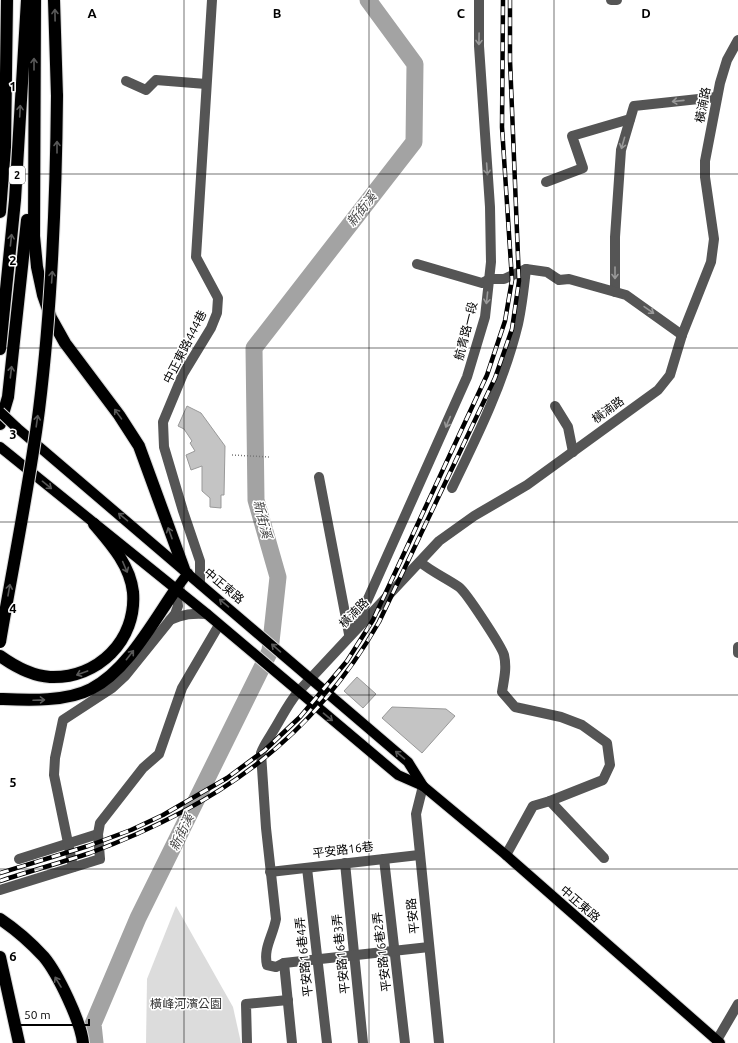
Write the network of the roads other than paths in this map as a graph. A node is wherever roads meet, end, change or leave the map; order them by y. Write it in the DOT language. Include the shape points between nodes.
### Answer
graph roads {
  1 [pos="7,0"];
  2 [pos="27,0"];
  3 [pos="35,0"];
  4 [pos="54,0"];
  5 [pos="212,0"];
  6 [pos="479,0"];
  7 [pos="611,0"];
  8 [pos="617,0"];
  9 [pos="738,40"];
  10 [pos="126,81"];
  11 [pos="206,84"];
  12 [pos="717,97"];
  13 [pos="630,119"];
  14 [pos="34,159"];
  15 [pos="546,182"];
  16 [pos="0,212"];
  17 [pos="417,264"];
  18 [pos="526,269"];
  19 [pos="490,279"];
  20 [pos="615,292"];
  21 [pos="682,335"];
  22 [pos="0,349"];
  23 [pos="555,406"];
  24 [pos="0,412"];
  25 [pos="0,424"];
  26 [pos="3,449"];
  27 [pos="573,452"];
  28 [pos="319,477"];
  29 [pos="452,488"];
  30 [pos="94,524"];
  31 [pos="420,562"];
  32 [pos="186,571"];
  33 [pos="200,584"];
  34 [pos="176,590"];
  35 [pos="207,614"];
  36 [pos="170,620"];
  37 [pos="219,625"];
  38 [pos="347,638"];
  39 [pos="0,642"];
  40 [pos="738,647"];
  41 [pos="738,653"];
  42 [pos="0,656"];
  43 [pos="311,678"];
  44 [pos="298,692"];
  45 [pos="0,699"];
  46 [pos="423,786"];
  47 [pos="550,801"];
  48 [pos="98,834"];
  49 [pos="67,844"];
  50 [pos="419,855"];
  51 [pos="506,855"];
  52 [pos="604,858"];
  53 [pos="19,859"];
  54 [pos="384,859"];
  55 [pos="345,863"];
  56 [pos="73,867"];
  57 [pos="307,868"];
  58 [pos="270,872"];
  59 [pos="0,890"];
  60 [pos="0,919"];
  61 [pos="429,947"];
  62 [pos="395,951"];
  63 [pos="354,955"];
  64 [pos="0,957"];
  65 [pos="317,960"];
  66 [pos="284,963"];
  67 [pos="288,1000"];
  68 [pos="738,1004"];
  69 [pos="718,1042"];
  70 [pos="19,1043"];
  71 [pos="83,1043"];
  72 [pos="247,1043"];
  73 [pos="292,1043"];
  74 [pos="327,1043"];
  75 [pos="363,1043"];
  76 [pos="406,1043"];
  77 [pos="439,1043"];
  1 -- 16 [label="highway, 2"];
  22 -- 2 [label="highway, 2, one-way" via="15,200"];
  14 -- 3 [label="highway, one-way"];
  39 -- 4 [label="highway, one-way, bridge" via="27,492 47,337 54,238 57,96"];
  5 -- 11 [label="street, 中正東路444巷"];
  6 -- 19 [label="street, 航青路一段, one-way" via="478,46 490,207"];
  7 -- 8 [label="street"];
  9 -- 12 [label="street, 橫湳路" via="727,60"];
  10 -- 11 [label="street" via="146,90 156,80"];
  11 -- 33 [label="street, 中正東路444巷" via="196,257 218,298 217,313 211,328 183,374 163,422 164,447 200,561"];
  12 -- 13 [label="street, one-way" via="634,106"];
  12 -- 21 [label="street, 橫湳路" via="705,161 714,239 711,262"];
  13 -- 15 [label="street" via="572,136 583,168"];
  13 -- 20 [label="street, one-way" via="621,150 615,237"];
  25 -- 14 [label="highway, one-way" via="8,397"];
  32 -- 14 [label="highway, one-way" via="139,446 65,343 51,318 37,267 34,236"];
  17 -- 19 [label="street" via="482,283"];
  18 -- 19 [label="street" via="504,279"];
  18 -- 20 [label="street" via="547,272 559,280 569,279"];
  18 -- 29 [label="street" via="518,323 505,367 490,411"];
  19 -- 38 [label="street, 航青路一段, one-way" via="485,317 467,377 367,601"];
  20 -- 21 [label="street, one-way" via="626,295 648,309"];
  21 -- 27 [label="street, 橫湳路" via="670,375 658,390"];
  23 -- 27 [label="street" via="568,427"];
  32 -- 24 [label="main road, 中正東路, one-way, bridge"];
  26 -- 30 [label="main road, 中正東路, one-way"];
  27 -- 31 [label="street, 橫湳路" via="527,485 474,516 440,541"];
  28 -- 38 [label="street"];
  30 -- 34 [label="main road, 中正東路"];
  30 -- 42 [label="highway, one-way" via="115,548 124,563 133,591 133,613 127,631 117,648 106,660 88,670 74,675 50,677 32,673"];
  31 -- 38 [label="street, 橫湳路"];
  31 -- 47 [label="street" via="436,575 459,587 469,598 504,653 506,669 502,692 515,706 582,725 607,743 610,765 603,780"];
  32 -- 33 [label="main road, 中正東路"];
  32 -- 34 [label="main road"];
  43 -- 33 [label="main road, 中正東路, one-way"];
  34 -- 35 [label="main road, 中正東路"];
  34 -- 36 [label="street" via="178,606"];
  45 -- 34 [label="highway, one-way" via="41,700 90,689 105,680 128,657"];
  35 -- 36 [label="street" via="192,613"];
  35 -- 37 [label="main road, 中正東路"];
  36 -- 49 [label="street" via="125,676 99,697 62,720 54,775"];
  37 -- 44 [label="main road, 中正東路"];
  37 -- 48 [label="street" via="182,688 158,754 143,768 103,818 98,827"];
  38 -- 43 [label="street, 橫湳路"];
  40 -- 41 [label="street"];
  43 -- 44 [label="street, 橫湳路"];
  46 -- 43 [label="main road, 中正東路, one-way" via="408,762"];
  44 -- 46 [label="main road, 中正東路, one-way" via="398,775"];
  44 -- 58 [label="street, 橫湳路" via="261,753"];
  46 -- 50 [label="street, 平安路" via="416,814"];
  46 -- 51 [label="main road, 中正東路"];
  47 -- 51 [label="street" via="533,806"];
  47 -- 52 [label="street"];
  48 -- 49 [label="street"];
  48 -- 56 [label="street" via="100,859"];
  49 -- 53 [label="street"];
  49 -- 56 [label="street"];
  50 -- 54 [label="street, 平安路16巷"];
  50 -- 61 [label="street, 平安路"];
  51 -- 69 [label="main road, 中正東路"];
  54 -- 55 [label="street, 平安路16巷"];
  54 -- 62 [label="street, 平安路16巷2弄"];
  55 -- 57 [label="street, 平安路16巷"];
  55 -- 63 [label="street, 平安路16巷3弄"];
  56 -- 59 [label="street"];
  57 -- 58 [label="street, 平安路16巷"];
  57 -- 65 [label="street, 平安路16巷4弄"];
  58 -- 66 [label="street, 橫湳路" via="276,919 265,956 267,965 276,967"];
  71 -- 60 [label="highway, one-way" via="69,1000 44,958"];
  61 -- 62 [label="street"];
  61 -- 77 [label="street, 平安路"];
  62 -- 63 [label="street"];
  62 -- 76 [label="street, 平安路16巷2弄"];
  63 -- 65 [label="street"];
  63 -- 75 [label="street, 平安路16巷3弄"];
  64 -- 70 [label="highway"];
  65 -- 66 [label="street"];
  65 -- 74 [label="street, 平安路16巷4弄"];
  66 -- 67 [label="street"];
  67 -- 72 [label="street" via="246,1004"];
  67 -- 73 [label="street"];
  68 -- 69 [label="street"];
}
